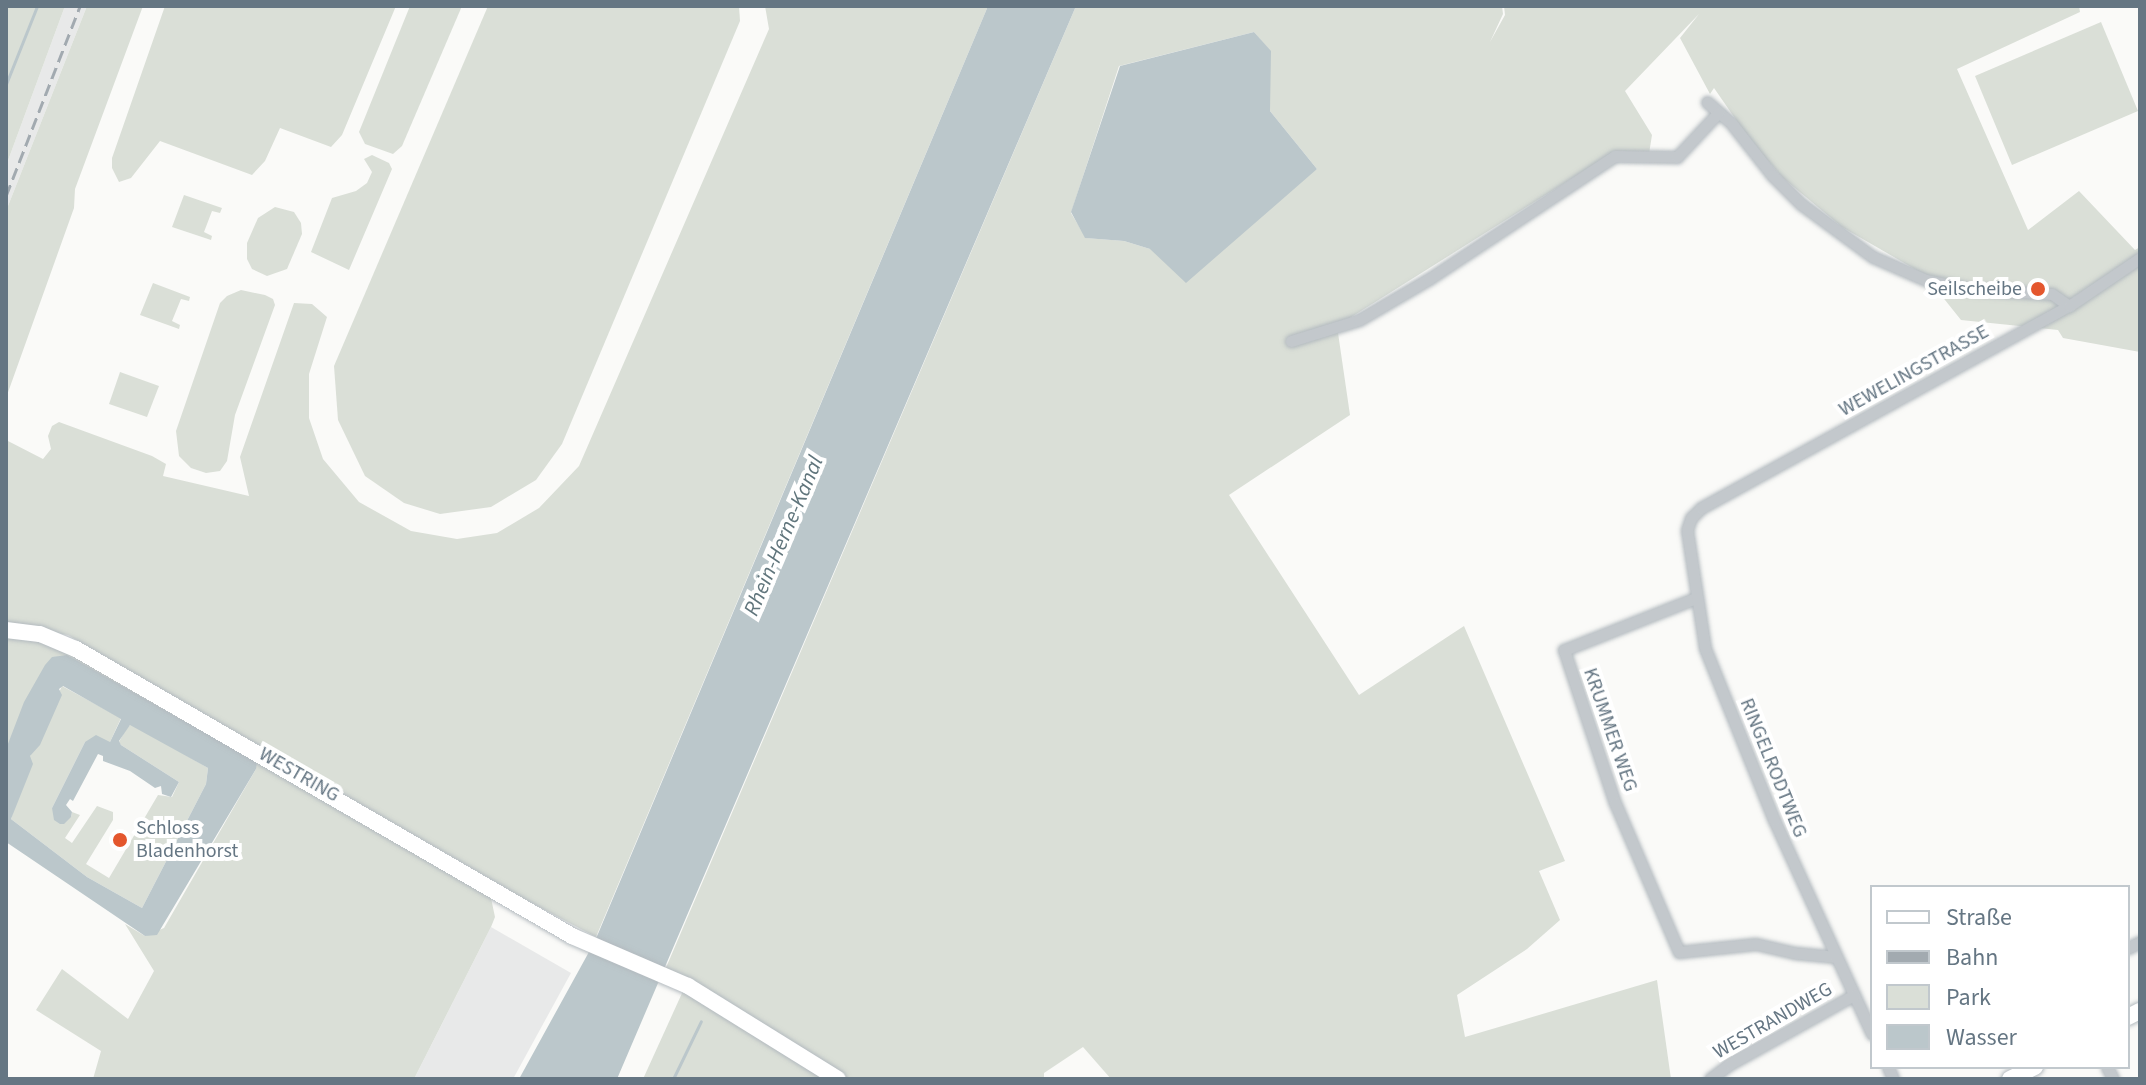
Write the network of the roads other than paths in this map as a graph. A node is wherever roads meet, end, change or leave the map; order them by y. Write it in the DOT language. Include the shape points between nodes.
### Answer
graph roads {
  1 [pos="1707,102"];
  2 [pos="1718,113"];
  3 [pos="2140,258"];
  4 [pos="2069,306"];
  5 [pos="1291,341"];
  6 [pos="1701,508"];
  7 [pos="1696,598"];
  8 [pos="6,630"];
  9 [pos="1836,957"];
  10 [pos="1854,995"];
  11 [pos="1870,1030"];
  12 [pos="838,1079"];
  13 [pos="1710,1079"];
  1 -- 2 [label="street"];
  2 -- 4 [label="street" via="1801,204 1873,257 1926,280 1970,289 2052,294"];
  2 -- 5 [label="street" via="1677,157 1615,156 1359,320"];
  3 -- 4 [label="street, WEWELINGSTRASSE"];
  4 -- 6 [label="street, WEWELINGSTRASSE"];
  6 -- 7 [label="street, RINGELRODTWEG" via="1687,530"];
  7 -- 9 [label="street, RINGELRODTWEG" via="1705,648"];
  7 -- 9 [label="street, KRUMMER WEG" via="1564,650 1615,803 1679,952 1756,944"];
  8 -- 12 [label="main road, WESTRING" via="40,634 89,656 583,941 688,986"];
  9 -- 10 [label="street, RINGELRODTWEG"];
  10 -- 11 [label="street, RINGELRODTWEG"];
  10 -- 13 [label="street, WESTRANDWEG"];
}
